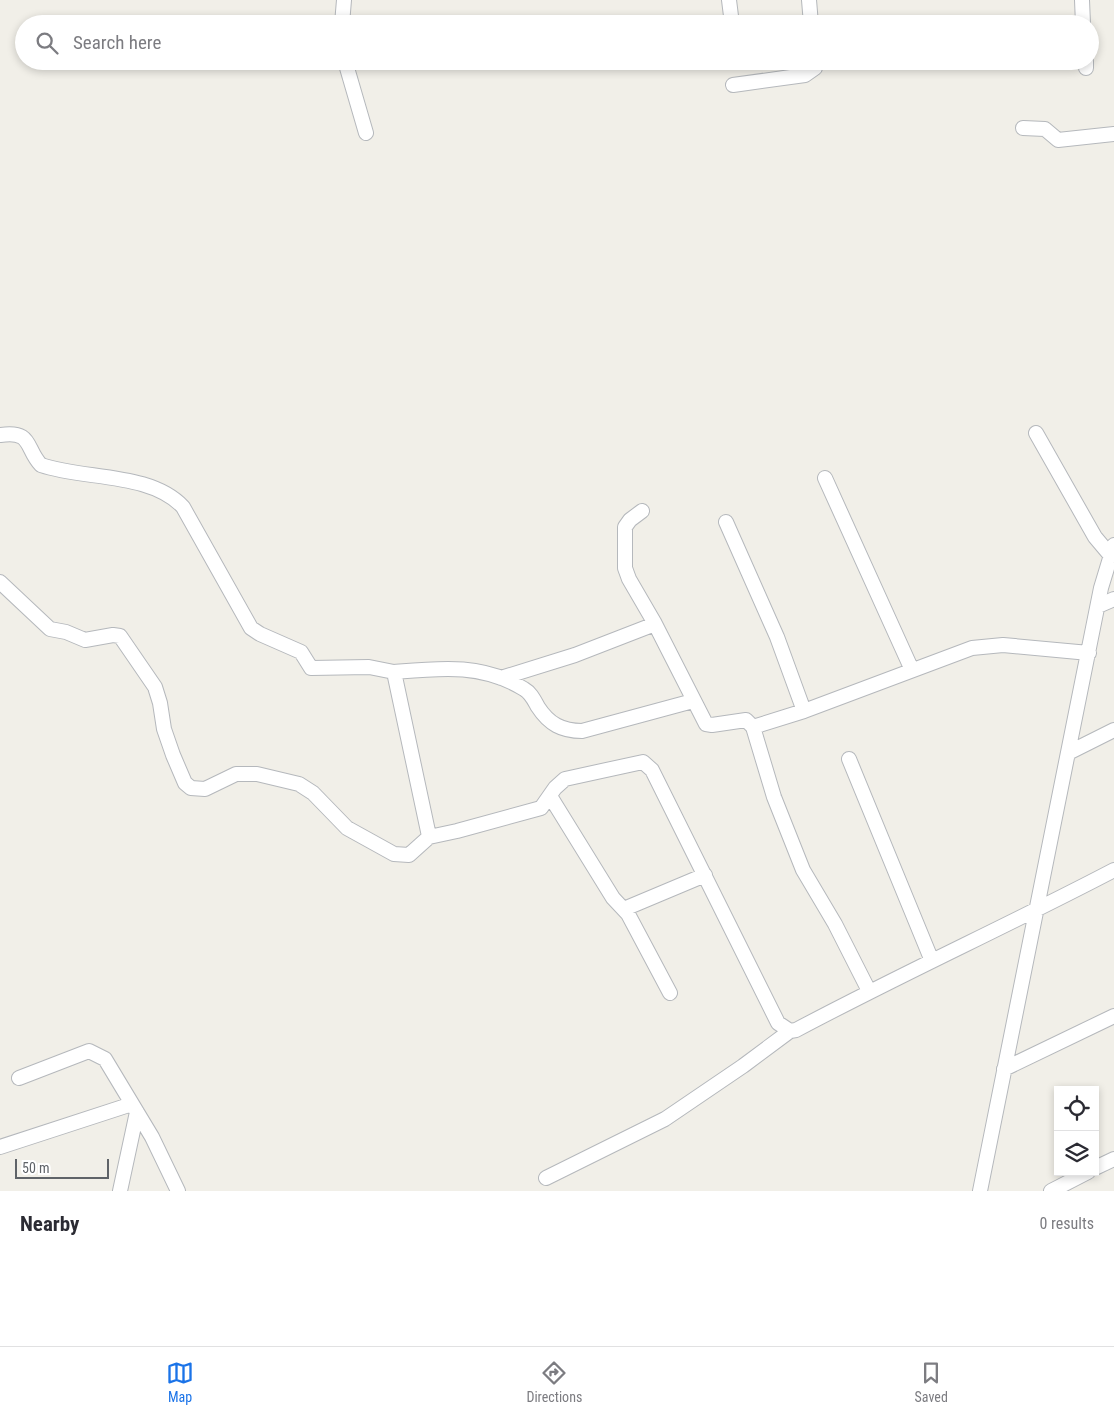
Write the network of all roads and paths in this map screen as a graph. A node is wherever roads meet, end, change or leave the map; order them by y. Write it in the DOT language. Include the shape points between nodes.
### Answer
graph roads {
  1 [pos="344,0"];
  2 [pos="729,0"];
  3 [pos="809,0"];
  4 [pos="1082,0"];
  5 [pos="343,15"];
  6 [pos="731,15"];
  7 [pos="811,15"];
  8 [pos="1083,15"];
  9 [pos="348,70"];
  10 [pos="812,70"];
  11 [pos="733,85"];
  12 [pos="1022,128"];
  13 [pos="366,134"];
  14 [pos="1114,134"];
  15 [pos="1036,433"];
  16 [pos="0,435"];
  17 [pos="826,478"];
  18 [pos="642,511"];
  19 [pos="726,522"];
  20 [pos="1112,550"];
  21 [pos="0,582"];
  22 [pos="1114,599"];
  23 [pos="1098,606"];
  24 [pos="655,624"];
  25 [pos="1089,653"];
  26 [pos="912,670"];
  27 [pos="394,672"];
  28 [pos="501,678"];
  29 [pos="693,701"];
  30 [pos="804,711"];
  31 [pos="752,727"];
  32 [pos="1114,730"];
  33 [pos="1068,753"];
  34 [pos="849,759"];
  35 [pos="550,796"];
  36 [pos="429,836"];
  37 [pos="1114,870"];
  38 [pos="705,875"];
  39 [pos="624,909"];
  40 [pos="1037,910"];
  41 [pos="932,961"];
  42 [pos="869,991"];
  43 [pos="670,992"];
  44 [pos="1114,1016"];
  45 [pos="790,1031"];
  46 [pos="1004,1069"];
  47 [pos="19,1078"];
  48 [pos="134,1108"];
  49 [pos="0,1147"];
  50 [pos="1114,1159"];
  51 [pos="1099,1166"];
  52 [pos="1080,1176"];
  53 [pos="546,1178"];
  54 [pos="120,1191"];
  55 [pos="178,1191"];
  56 [pos="980,1191"];
  57 [pos="1051,1191"];
  1 -- 5 [label="street"];
  2 -- 6 [label="street"];
  3 -- 7 [label="street"];
  4 -- 8 [label="street"];
  9 -- 13 [label="street"];
  10 -- 11 [label="street" via="805,75"];
  12 -- 14 [label="street" via="1045,129 1058,140"];
  15 -- 20 [label="street" via="1095,537"];
  16 -- 27 [label="street" via="10,433 26,439 41,465 154,487 176,499 251,628 301,652 311,668 369,667"];
  17 -- 26 [label="street"];
  18 -- 24 [label="street" via="625,527 625,568"];
  19 -- 30 [label="street" via="777,637"];
  20 -- 23 [label="street"];
  21 -- 36 [label="street" via="50,629 85,640 113,634 120,636 155,686 172,755 185,783 192,788 206,788 236,774 257,774 306,788 340,823 394,854 409,855"];
  22 -- 23 [label="street"];
  23 -- 25 [label="street"];
  24 -- 28 [label="street" via="575,655"];
  24 -- 29 [label="street"];
  25 -- 26 [label="street" via="983,646"];
  25 -- 33 [label="street"];
  26 -- 30 [label="street"];
  27 -- 28 [label="street" via="460,667"];
  27 -- 36 [label="street"];
  28 -- 29 [label="street" via="524,689 550,722 569,731 582,731"];
  29 -- 31 [label="street" via="706,724 712,726 746,720"];
  30 -- 31 [label="street"];
  31 -- 42 [label="street" via="774,797 803,870"];
  32 -- 33 [label="street"];
  33 -- 40 [label="street"];
  34 -- 41 [label="street"];
  35 -- 36 [label="street" via="541,808"];
  35 -- 38 [label="street" via="565,779 643,762 652,770"];
  35 -- 39 [label="street" via="613,898"];
  37 -- 40 [label="street"];
  38 -- 39 [label="street"];
  38 -- 45 [label="street" via="778,1023"];
  39 -- 43 [label="street"];
  40 -- 41 [label="street"];
  40 -- 46 [label="street"];
  41 -- 42 [label="street"];
  42 -- 45 [label="street"];
  44 -- 46 [label="street"];
  45 -- 53 [label="street" via="665,1119"];
  46 -- 56 [label="street"];
  47 -- 48 [label="street" via="90,1050 105,1059"];
  48 -- 49 [label="street"];
  48 -- 54 [label="street"];
  48 -- 55 [label="street"];
  50 -- 51 [label="street"];
  52 -- 57 [label="street"];
}
